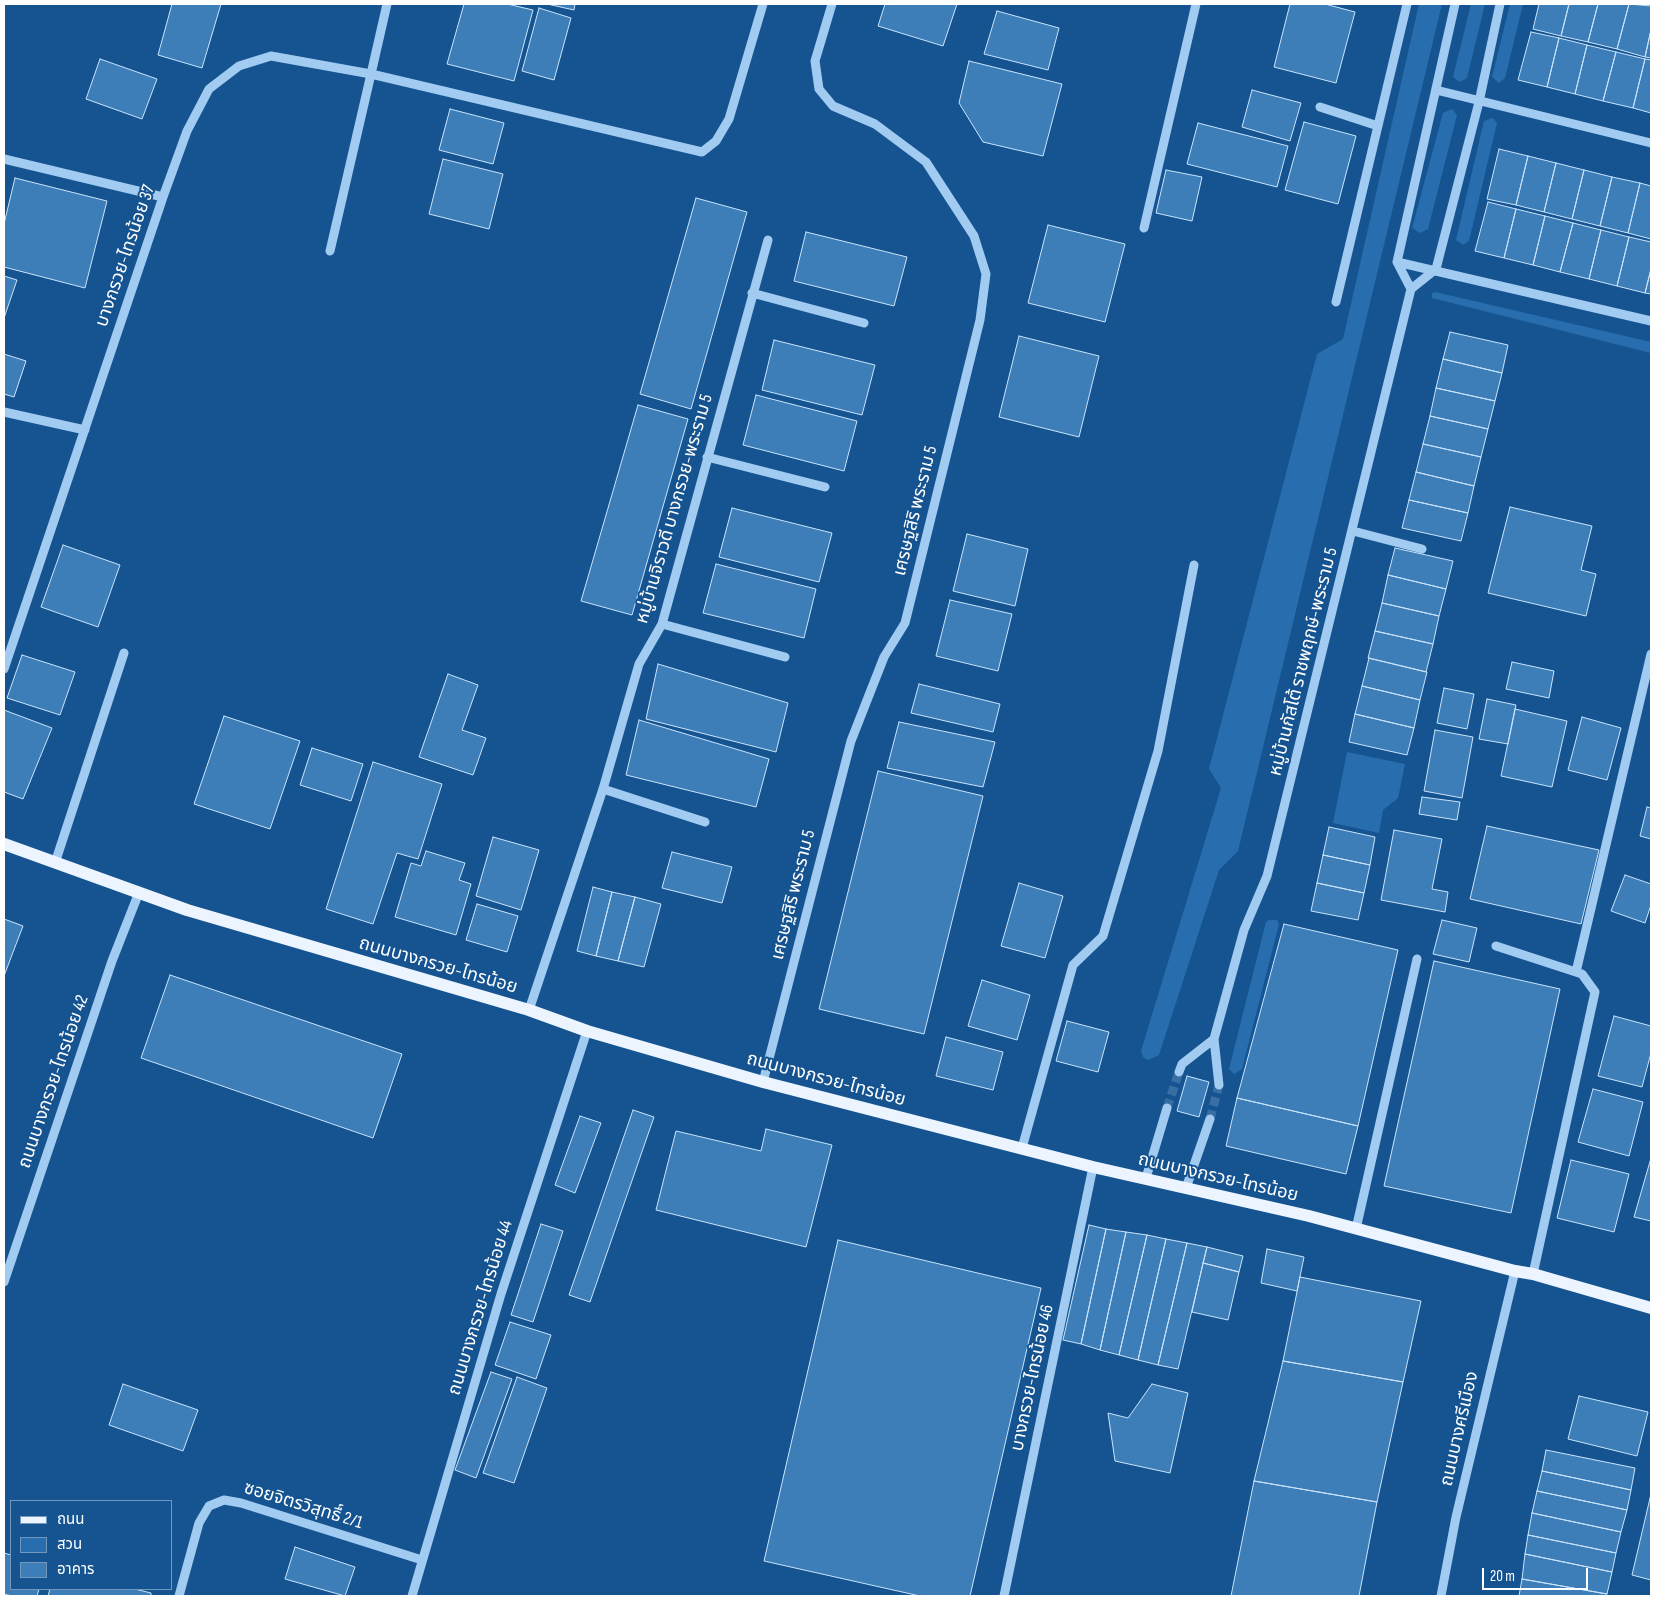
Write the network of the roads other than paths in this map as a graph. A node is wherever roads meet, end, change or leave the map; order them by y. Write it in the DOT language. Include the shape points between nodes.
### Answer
graph roads {
  1 [pos="386,4"];
  2 [pos="763,4"];
  3 [pos="832,4"];
  4 [pos="1196,4"];
  5 [pos="1407,4"];
  6 [pos="1455,4"];
  7 [pos="1500,4"];
  8 [pos="371,74"];
  9 [pos="1436,90"];
  10 [pos="1479,102"];
  11 [pos="1320,107"];
  12 [pos="1378,126"];
  13 [pos="1651,144"];
  14 [pos="4,159"];
  15 [pos="163,197"];
  16 [pos="1144,228"];
  17 [pos="768,240"];
  18 [pos="330,251"];
  19 [pos="1396,262"];
  20 [pos="1436,269"];
  21 [pos="1411,289"];
  22 [pos="752,293"];
  23 [pos="1336,302"];
  24 [pos="1651,321"];
  25 [pos="864,323"];
  26 [pos="4,412"];
  27 [pos="85,430"];
  28 [pos="707,457"];
  29 [pos="825,487"];
  30 [pos="1353,531"];
  31 [pos="1422,549"];
  32 [pos="1194,565"];
  33 [pos="662,624"];
  34 [pos="124,653"];
  35 [pos="6,654"];
  36 [pos="1651,654"];
  37 [pos="785,658"];
  38 [pos="4,669"];
  39 [pos="603,789"];
  40 [pos="705,822"];
  41 [pos="4,844"];
  42 [pos="55,864"];
  43 [pos="138,894"];
  44 [pos="1496,946"];
  45 [pos="1417,959"];
  46 [pos="1576,972"];
  47 [pos="529,1010"];
  48 [pos="587,1031"];
  49 [pos="1214,1039"];
  50 [pos="1178,1072"];
  51 [pos="763,1082"];
  52 [pos="1219,1085"];
  53 [pos="1167,1108"];
  54 [pos="1210,1119"];
  55 [pos="1022,1148"];
  56 [pos="1093,1167"];
  57 [pos="1146,1178"];
  58 [pos="1186,1188"];
  59 [pos="1356,1229"];
  60 [pos="1515,1271"];
  61 [pos="1533,1274"];
  62 [pos="4,1282"];
  63 [pos="1651,1308"];
  64 [pos="422,1560"];
  65 [pos="179,1596"];
  66 [pos="412,1596"];
  67 [pos="1004,1596"];
  68 [pos="1441,1596"];
  1 -- 8 [label="street"];
  2 -- 8 [label="street, บางกรวย-ไทรน้อย 37" via="729,119 716,142 702,152"];
  3 -- 51 [label="street, เศรษฐสิริ พระราม 5" via="815,62 819,89 833,106 875,124 926,162 974,236 986,274 980,320 904,623 884,656 851,741"];
  4 -- 16 [label="street"];
  5 -- 12 [label="street"];
  6 -- 9 [label="street"];
  7 -- 10 [label="street"];
  8 -- 15 [label="street, บางกรวย-ไทรน้อย 37" via="271,56 239,66 209,89 187,131"];
  8 -- 18 [label="street"];
  9 -- 10 [label="street"];
  9 -- 19 [label="street"];
  10 -- 13 [label="street"];
  10 -- 20 [label="street"];
  11 -- 12 [label="street"];
  12 -- 23 [label="street"];
  14 -- 15 [label="street"];
  15 -- 27 [label="street, บางกรวย-ไทรน้อย 37"];
  17 -- 22 [label="street, หมู่บ้านจิราวดี บางกรวย-พระราม 5"];
  19 -- 20 [label="street"];
  19 -- 21 [label="street"];
  20 -- 21 [label="street"];
  20 -- 24 [label="street"];
  21 -- 30 [label="street, หมู่บ้านกัสโต้ ราชพฤกษ์-พระราม 5"];
  22 -- 25 [label="street"];
  22 -- 28 [label="street, หมู่บ้านจิราวดี บางกรวย-พระราม 5"];
  26 -- 27 [label="street"];
  27 -- 35 [label="street, บางกรวย-ไทรน้อย 37"];
  28 -- 29 [label="street"];
  28 -- 33 [label="street, หมู่บ้านจิราวดี บางกรวย-พระราม 5"];
  30 -- 31 [label="street"];
  30 -- 49 [label="street, หมู่บ้านกัสโต้ ราชพฤกษ์-พระราม 5" via="1267,876 1244,930"];
  32 -- 55 [label="street" via="1158,751 1103,936 1073,965"];
  33 -- 37 [label="street"];
  33 -- 39 [label="street, หมู่บ้านจิราวดี บางกรวย-พระราม 5" via="639,664"];
  34 -- 42 [label="street"];
  35 -- 38 [label="street, บางกรวย-ไทรน้อย 37"];
  36 -- 46 [label="street"];
  39 -- 40 [label="street"];
  39 -- 47 [label="street, หมู่บ้านจิราวดี บางกรวย-พระราม 5"];
  41 -- 42 [label="main road, ถนนบางกรวย-ไทรน้อย"];
  42 -- 43 [label="main road, ถนนบางกรวย-ไทรน้อย"];
  43 -- 47 [label="main road, ถนนบางกรวย-ไทรน้อย"];
  43 -- 62 [label="street, ถนนบางกรวย-ไทรน้อย 42" via="112,961"];
  44 -- 46 [label="street"];
  45 -- 59 [label="street"];
  46 -- 61 [label="street" via="1582,974 1595,992"];
  47 -- 48 [label="main road, ถนนบางกรวย-ไทรน้อย"];
  48 -- 51 [label="main road, ถนนบางกรวย-ไทรน้อย"];
  48 -- 64 [label="street, ถนนบางกรวย-ไทรน้อย 44" via="501,1294"];
  49 -- 50 [label="street" via="1182,1064"];
  49 -- 52 [label="street, หมู่บ้านกัสโต้ ราชพฤกษ์-พระราม 5"];
  51 -- 55 [label="main road, ถนนบางกรวย-ไทรน้อย"];
  53 -- 57 [label="street"];
  54 -- 58 [label="street"];
  55 -- 56 [label="main road, ถนนบางกรวย-ไทรน้อย"];
  56 -- 57 [label="main road, ถนนบางกรวย-ไทรน้อย"];
  56 -- 67 [label="street, บางกรวย-ไทรน้อย 46"];
  57 -- 58 [label="main road, ถนนบางกรวย-ไทรน้อย"];
  58 -- 59 [label="main road, ถนนบางกรวย-ไทรน้อย"];
  59 -- 60 [label="main road, ถนนบางกรวย-ไทรน้อย"];
  60 -- 61 [label="main road, ถนนบางกรวย-ไทรน้อย"];
  60 -- 68 [label="street, ถนนบางศรีเมือง" via="1456,1517"];
  61 -- 63 [label="main road, ถนนบางกรวย-ไทรน้อย"];
  64 -- 65 [label="street, ซอยจิตรวิสุทธื์ 2/1" via="224,1500 209,1506 199,1523"];
  64 -- 66 [label="street, ถนนบางกรวย-ไทรน้อย 44"];
}
